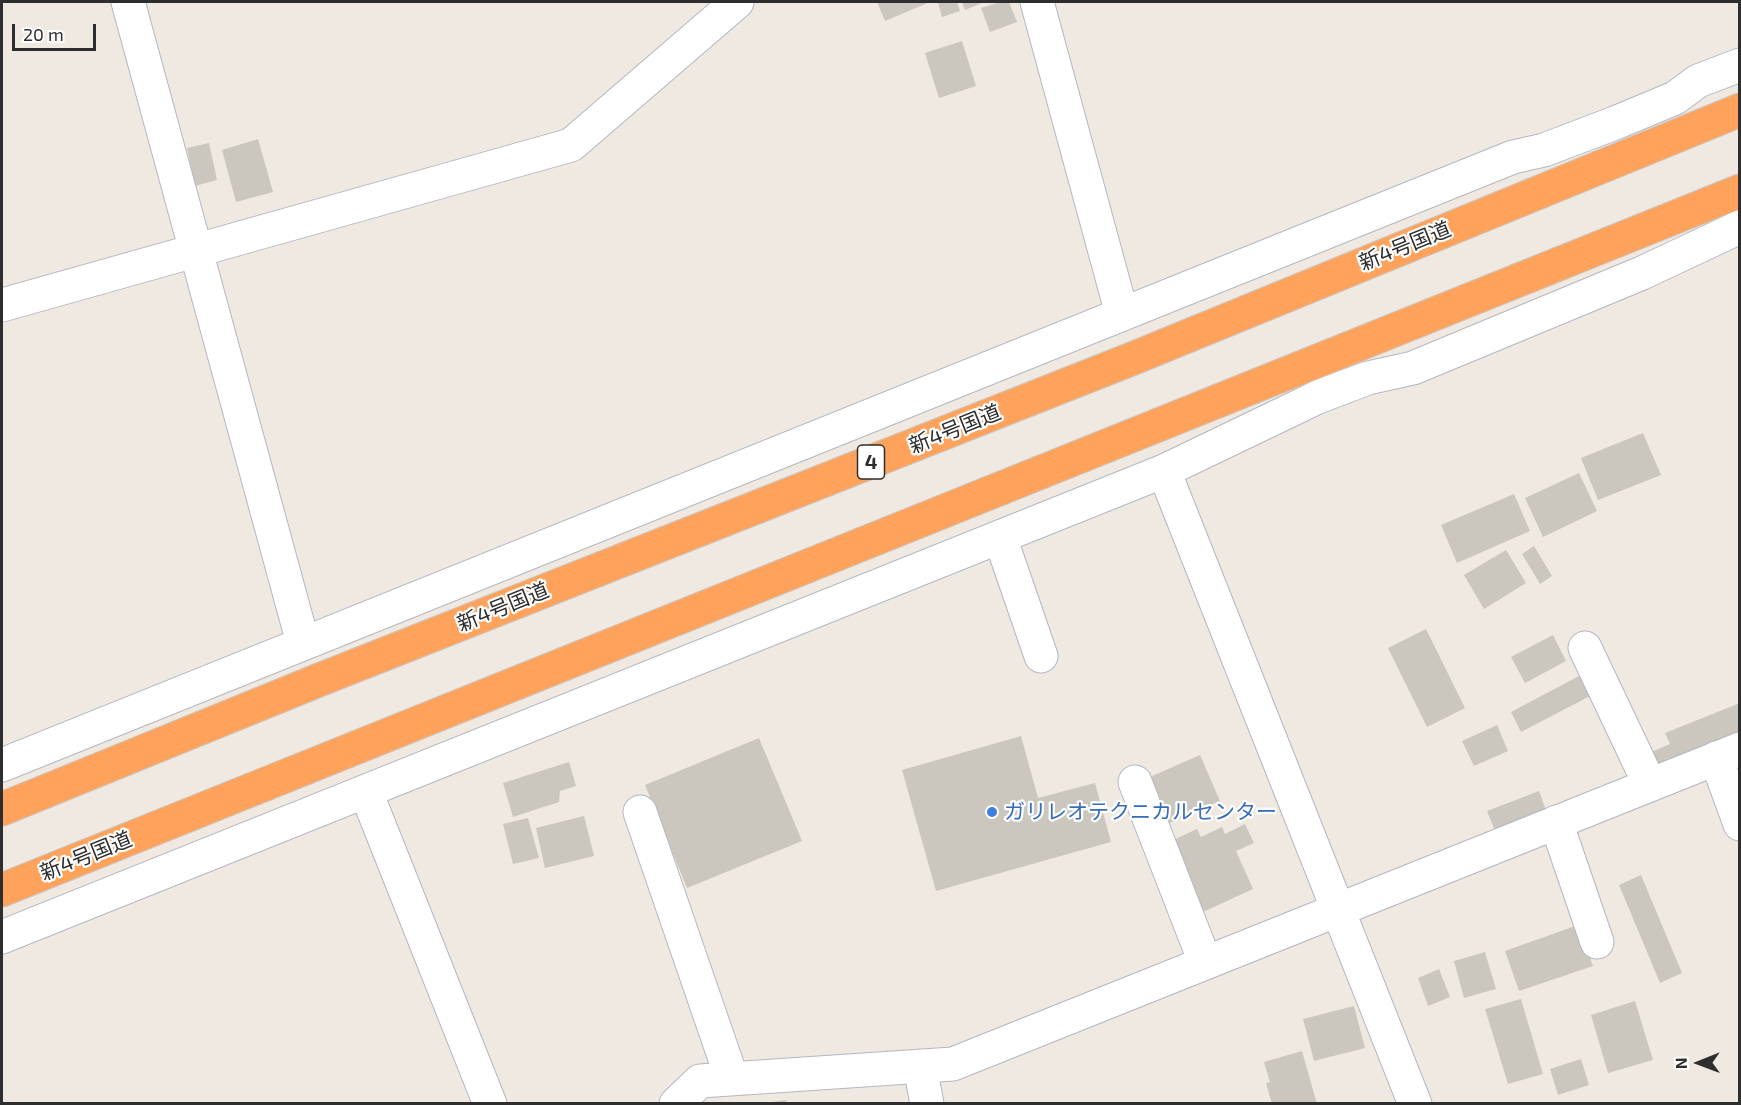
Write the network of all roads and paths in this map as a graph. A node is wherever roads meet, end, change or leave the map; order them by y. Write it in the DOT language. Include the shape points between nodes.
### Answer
graph roads {
  1 [pos="128,2"];
  2 [pos="736,2"];
  3 [pos="1037,2"];
  4 [pos="1740,65"];
  5 [pos="1740,110"];
  6 [pos="1740,191"];
  7 [pos="1740,227"];
  8 [pos="197,252"];
  9 [pos="2,305"];
  10 [pos="1122,314"];
  11 [pos="1297,369"];
  12 [pos="974,374"];
  13 [pos="1318,398"];
  14 [pos="994,413"];
  15 [pos="1164,471"];
  16 [pos="1000,537"];
  17 [pos="303,643"];
  18 [pos="1585,648"];
  19 [pos="1041,656"];
  20 [pos="1728,754"];
  21 [pos="2,765"];
  22 [pos="1135,782"];
  23 [pos="1650,785"];
  24 [pos="366,792"];
  25 [pos="2,809"];
  26 [pos="640,812"];
  27 [pos="1556,822"];
  28 [pos="1740,824"];
  29 [pos="2,890"];
  30 [pos="1340,908"];
  31 [pos="2,937"];
  32 [pos="1597,942"];
  33 [pos="1205,962"];
  34 [pos="920,1066"];
  35 [pos="732,1079"];
  36 [pos="490,1104"];
  37 [pos="676,1104"];
  38 [pos="927,1104"];
  39 [pos="1415,1104"];
  1 -- 8 [label="street"];
  2 -- 8 [label="street" via="571,145"];
  3 -- 10 [label="street"];
  4 -- 10 [label="street" via="1698,81 1674,98 1615,123 1514,157"];
  5 -- 14 [label="highway, 新4号国道 / 4"];
  6 -- 11 [label="highway, 新4号国道"];
  7 -- 13 [label="street" via="1642,273 1413,368 1368,378"];
  8 -- 9 [label="street"];
  8 -- 17 [label="street"];
  10 -- 12 [label="street"];
  11 -- 13 [label="street"];
  11 -- 29 [label="highway, 新4号国道"];
  12 -- 14 [label="street"];
  12 -- 17 [label="street"];
  13 -- 15 [label="street"];
  14 -- 25 [label="highway, 新4号国道 / 4"];
  15 -- 16 [label="street"];
  15 -- 30 [label="street"];
  16 -- 19 [label="street"];
  16 -- 24 [label="street"];
  17 -- 21 [label="street"];
  18 -- 23 [label="street"];
  20 -- 23 [label="street"];
  20 -- 28 [label="street"];
  22 -- 33 [label="street"];
  23 -- 27 [label="street"];
  24 -- 31 [label="street"];
  24 -- 36 [label="street"];
  26 -- 35 [label="street"];
  27 -- 30 [label="street"];
  27 -- 32 [label="street"];
  30 -- 33 [label="street"];
  30 -- 39 [label="street"];
  33 -- 34 [label="street" via="952,1064"];
  34 -- 35 [label="street"];
  34 -- 38 [label="street"];
  35 -- 37 [label="street" via="700,1081"];
}
